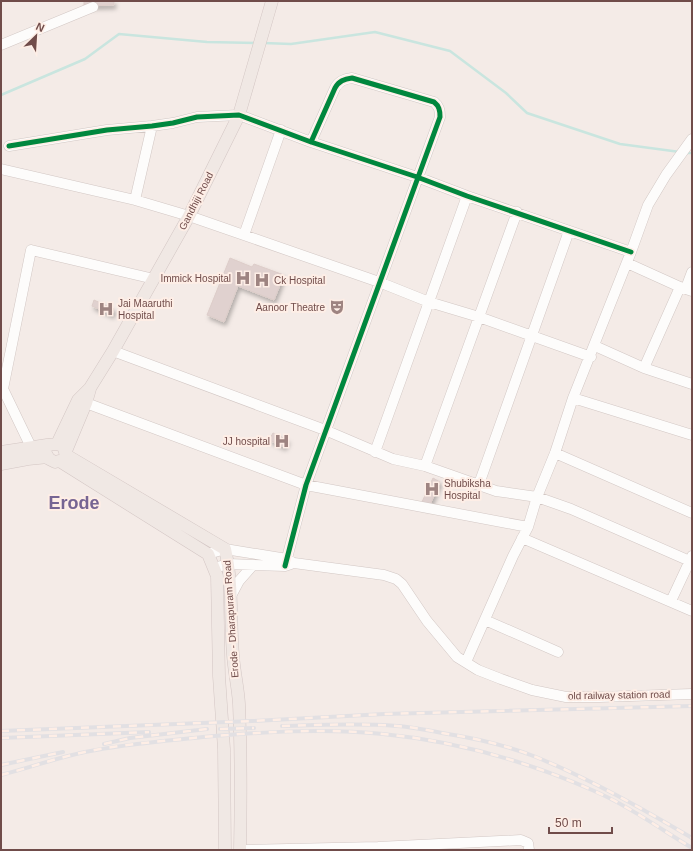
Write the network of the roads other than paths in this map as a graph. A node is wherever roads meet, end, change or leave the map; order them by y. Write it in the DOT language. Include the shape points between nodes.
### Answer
graph roads {
  1 [pos="270,6"];
  2 [pos="93,7"];
  3 [pos="1,45"];
  4 [pos="240,111"];
  5 [pos="152,126"];
  6 [pos="281,130"];
  7 [pos="692,139"];
  8 [pos="311,142"];
  9 [pos="9,146"];
  10 [pos="1,170"];
  11 [pos="417,177"];
  12 [pos="467,196"];
  13 [pos="135,200"];
  14 [pos="517,212"];
  15 [pos="189,216"];
  16 [pos="569,231"];
  17 [pos="244,235"];
  18 [pos="632,252"];
  19 [pos="627,263"];
  20 [pos="692,272"];
  21 [pos="154,279"];
  22 [pos="379,282"];
  23 [pos="686,289"];
  24 [pos="429,302"];
  25 [pos="479,317"];
  26 [pos="533,336"];
  27 [pos="595,346"];
  28 [pos="113,351"];
  29 [pos="591,357"];
  30 [pos="644,368"];
  31 [pos="692,384"];
  32 [pos="90,388"];
  33 [pos="573,398"];
  34 [pos="86,403"];
  35 [pos="325,430"];
  36 [pos="692,436"];
  37 [pos="32,446"];
  38 [pos="1,452"];
  39 [pos="58,452"];
  40 [pos="375,452"];
  41 [pos="554,453"];
  42 [pos="1,464"];
  43 [pos="425,466"];
  44 [pos="479,484"];
  45 [pos="306,485"];
  46 [pos="537,497"];
  47 [pos="692,513"];
  48 [pos="528,527"];
  49 [pos="522,538"];
  50 [pos="225,549"];
  51 [pos="208,554"];
  52 [pos="691,560"];
  53 [pos="289,563"];
  54 [pos="228,564"];
  55 [pos="253,565"];
  56 [pos="214,568"];
  57 [pos="231,596"];
  58 [pos="671,601"];
  59 [pos="692,611"];
  60 [pos="485,620"];
  61 [pos="558,652"];
  62 [pos="466,662"];
  63 [pos="692,694"];
  64 [pos="378,848"];
  65 [pos="225,850"];
  66 [pos="240,850"];
  67 [pos="529,850"];
  1 -- 4 [label="main road, Gandhiji Road"];
  2 -- 3 [label="street"];
  4 -- 5 [label="street"];
  4 -- 6 [label="street"];
  4 -- 15 [label="main road, Gandhiji Road"];
  5 -- 9 [label="street" via="107,130"];
  5 -- 13 [label="street"];
  6 -- 8 [label="street"];
  6 -- 17 [label="street"];
  7 -- 18 [label="street" via="648,205"];
  8 -- 11 [label="street"];
  8 -- 11 [label="street" via="335,88 342,80 352,78 434,102 438,106 440,117"];
  10 -- 13 [label="street"];
  11 -- 12 [label="street"];
  11 -- 22 [label="street"];
  12 -- 14 [label="street"];
  12 -- 24 [label="street"];
  13 -- 15 [label="street"];
  14 -- 16 [label="street"];
  14 -- 25 [label="street"];
  15 -- 17 [label="street"];
  15 -- 21 [label="main road, Gandhiji Road"];
  16 -- 18 [label="street"];
  16 -- 26 [label="street"];
  17 -- 22 [label="street"];
  18 -- 19 [label="street"];
  19 -- 23 [label="street"];
  19 -- 27 [label="street"];
  20 -- 23 [label="street"];
  21 -- 28 [label="main road, Gandhiji Road"];
  21 -- 37 [label="street" via="31,250 3,389"];
  22 -- 24 [label="street"];
  22 -- 35 [label="street"];
  23 -- 30 [label="street"];
  24 -- 25 [label="street"];
  24 -- 40 [label="street"];
  25 -- 26 [label="street"];
  25 -- 43 [label="street"];
  26 -- 29 [label="street"];
  26 -- 44 [label="street"];
  27 -- 29 [label="street"];
  27 -- 30 [label="street"];
  28 -- 32 [label="main road, Gandhiji Road"];
  28 -- 35 [label="street"];
  29 -- 33 [label="street"];
  30 -- 31 [label="street"];
  32 -- 34 [label="main road, Gandhiji Road"];
  32 -- 39 [label="main road, Gandhiji Road" via="78,400"];
  33 -- 36 [label="street"];
  33 -- 41 [label="street"];
  34 -- 39 [label="main road, Gandhiji Road"];
  34 -- 45 [label="street"];
  35 -- 40 [label="street"];
  35 -- 45 [label="street"];
  37 -- 38 [label="main road"];
  37 -- 39 [label="main road"];
  39 -- 42 [label="main road"];
  39 -- 50 [label="main road, Erode - Dharapuram Road"];
  39 -- 51 [label="main road"];
  40 -- 43 [label="street"];
  41 -- 46 [label="street"];
  41 -- 47 [label="street"];
  43 -- 44 [label="street"];
  44 -- 46 [label="street" via="496,491"];
  45 -- 48 [label="street"];
  45 -- 53 [label="street"];
  46 -- 48 [label="street"];
  46 -- 52 [label="street"];
  48 -- 49 [label="street"];
  49 -- 58 [label="street"];
  49 -- 60 [label="street"];
  50 -- 51 [label="street"];
  50 -- 53 [label="street"];
  50 -- 54 [label="main road, Erode - Dharapuram Road"];
  51 -- 56 [label="main road, Erode - Dharapuram Road"];
  52 -- 58 [label="street"];
  53 -- 55 [label="street"];
  53 -- 62 [label="street, old railway station road" via="384,575 396,579 427,621 458,657"];
  54 -- 55 [label="street"];
  54 -- 56 [label="street"];
  54 -- 57 [label="main road, Erode - Dharapuram Road"];
  55 -- 57 [label="street" via="239,581"];
  56 -- 65 [label="main road, Erode - Dharapuram Road" via="217,576 219,676 224,749"];
  57 -- 66 [label="main road, Erode - Dharapuram Road" via="241,750"];
  58 -- 59 [label="street"];
  60 -- 61 [label="street"];
  60 -- 62 [label="street"];
  62 -- 63 [label="street, old railway station road" via="478,670 532,690 566,697"];
  64 -- 66 [label="street"];
  64 -- 67 [label="street" via="521,840 528,842"];
}
